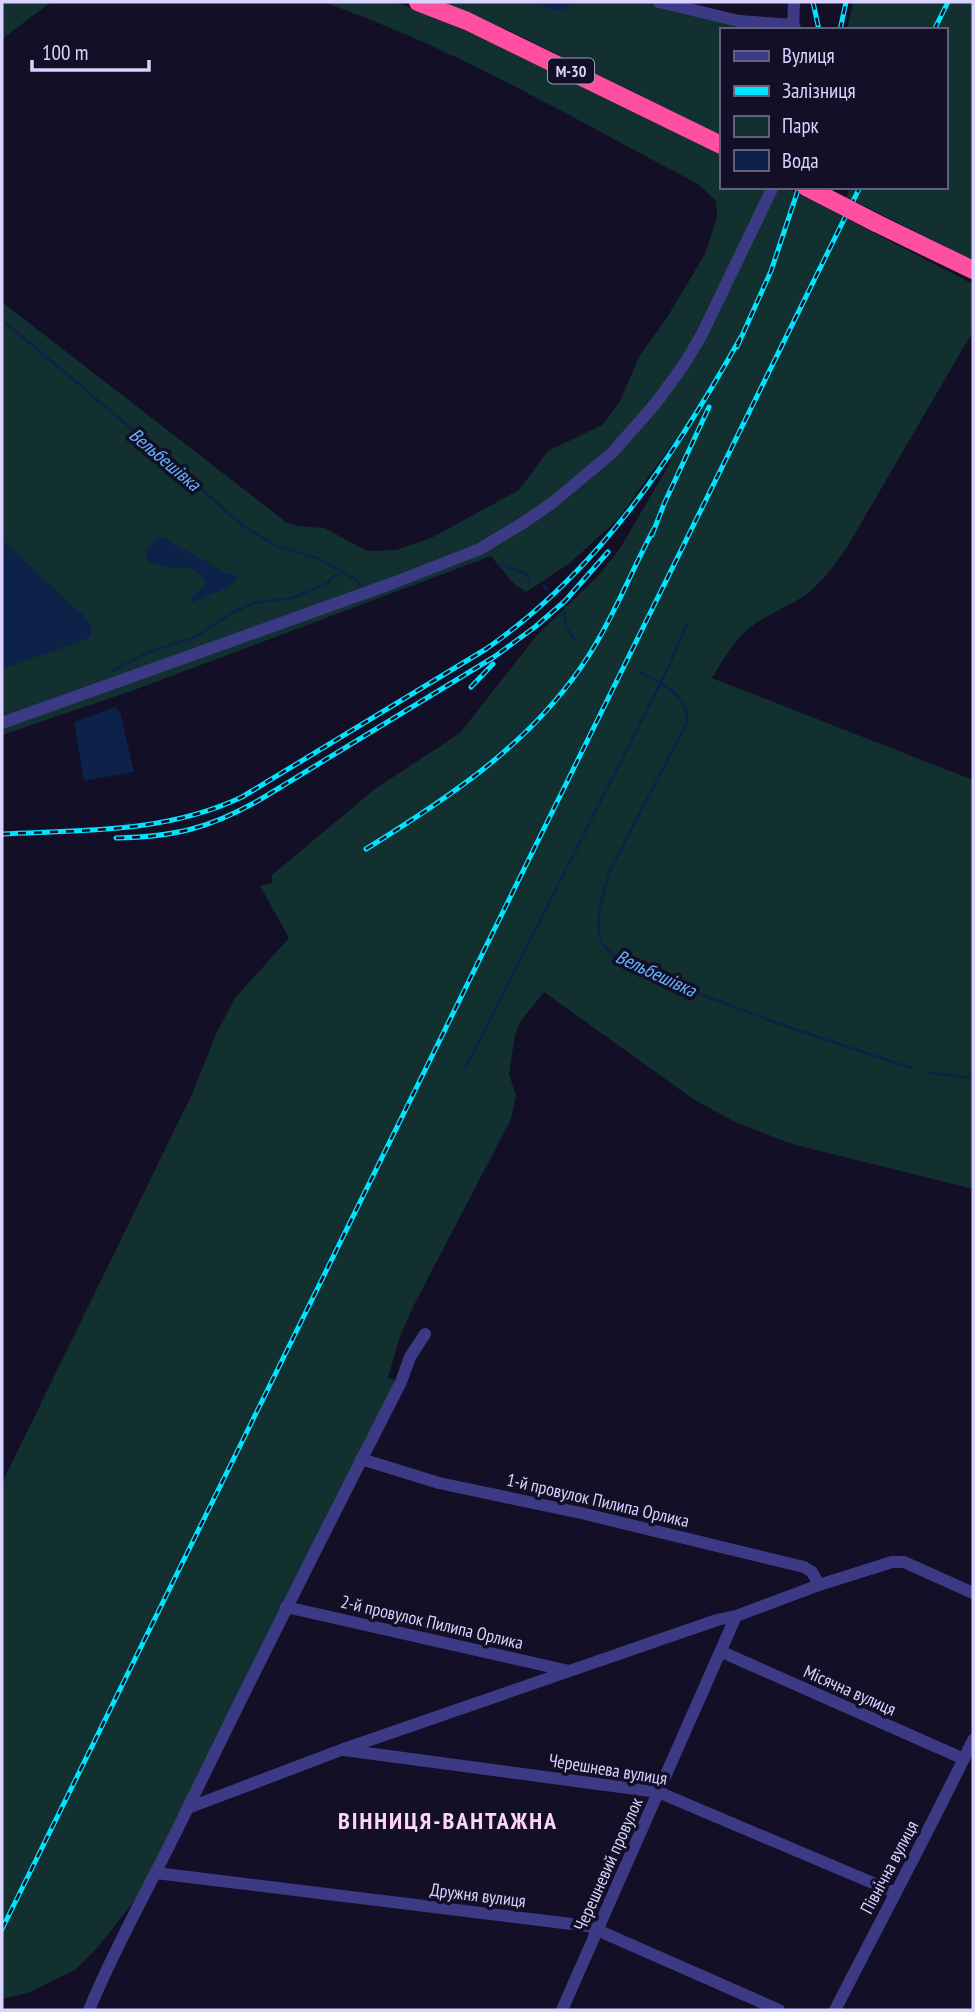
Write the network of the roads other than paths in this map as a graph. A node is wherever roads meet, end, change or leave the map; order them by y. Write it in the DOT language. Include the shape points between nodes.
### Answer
graph roads {
  1 [pos="418,2"];
  2 [pos="659,2"];
  3 [pos="794,2"];
  4 [pos="794,27"];
  5 [pos="720,145"];
  6 [pos="772,189"];
  7 [pos="810,189"];
  8 [pos="973,270"];
  9 [pos="2,723"];
  10 [pos="425,1334"];
  11 [pos="362,1459"];
  12 [pos="819,1585"];
  13 [pos="973,1593"];
  14 [pos="286,1607"];
  15 [pos="736,1616"];
  16 [pos="722,1652"];
  17 [pos="569,1671"];
  18 [pos="973,1740"];
  19 [pos="341,1750"];
  20 [pos="964,1759"];
  21 [pos="659,1791"];
  22 [pos="188,1808"];
  23 [pos="156,1873"];
  24 [pos="894,1892"];
  25 [pos="598,1929"];
  26 [pos="89,2010"];
  27 [pos="562,2010"];
  28 [pos="779,2010"];
  29 [pos="835,2010"];
  1 -- 5 [label="highway, М-30" via="467,21"];
  2 -- 4 [label="street" via="739,21"];
  3 -- 4 [label="street"];
  6 -- 9 [label="street" via="685,363 606,458 552,503 480,549"];
  7 -- 8 [label="highway, bridge"];
  10 -- 11 [label="street"];
  11 -- 12 [label="street, 1-й провулок Пилипа Орлика" via="439,1483 804,1567"];
  11 -- 14 [label="street"];
  12 -- 13 [label="street" via="900,1561"];
  12 -- 15 [label="street"];
  14 -- 17 [label="street, 2-й провулок Пилипа Орлика"];
  14 -- 22 [label="street"];
  15 -- 16 [label="street, Черешневий провулок"];
  15 -- 17 [label="street"];
  16 -- 20 [label="street, Місячна вулиця"];
  16 -- 21 [label="street, Черешневий провулок"];
  17 -- 19 [label="street"];
  18 -- 20 [label="street, Північна вулиця"];
  19 -- 21 [label="street, Черешнева вулиця"];
  19 -- 22 [label="street"];
  20 -- 24 [label="street, Північна вулиця"];
  21 -- 24 [label="street, Черешнева вулиця"];
  21 -- 25 [label="street, Черешневий провулок"];
  22 -- 23 [label="street"];
  23 -- 25 [label="street, Дружня вулиця"];
  23 -- 26 [label="street"];
  24 -- 29 [label="street, Північна вулиця"];
  25 -- 27 [label="street, Черешневий провулок"];
  25 -- 28 [label="street, Дружня вулиця"];
}
